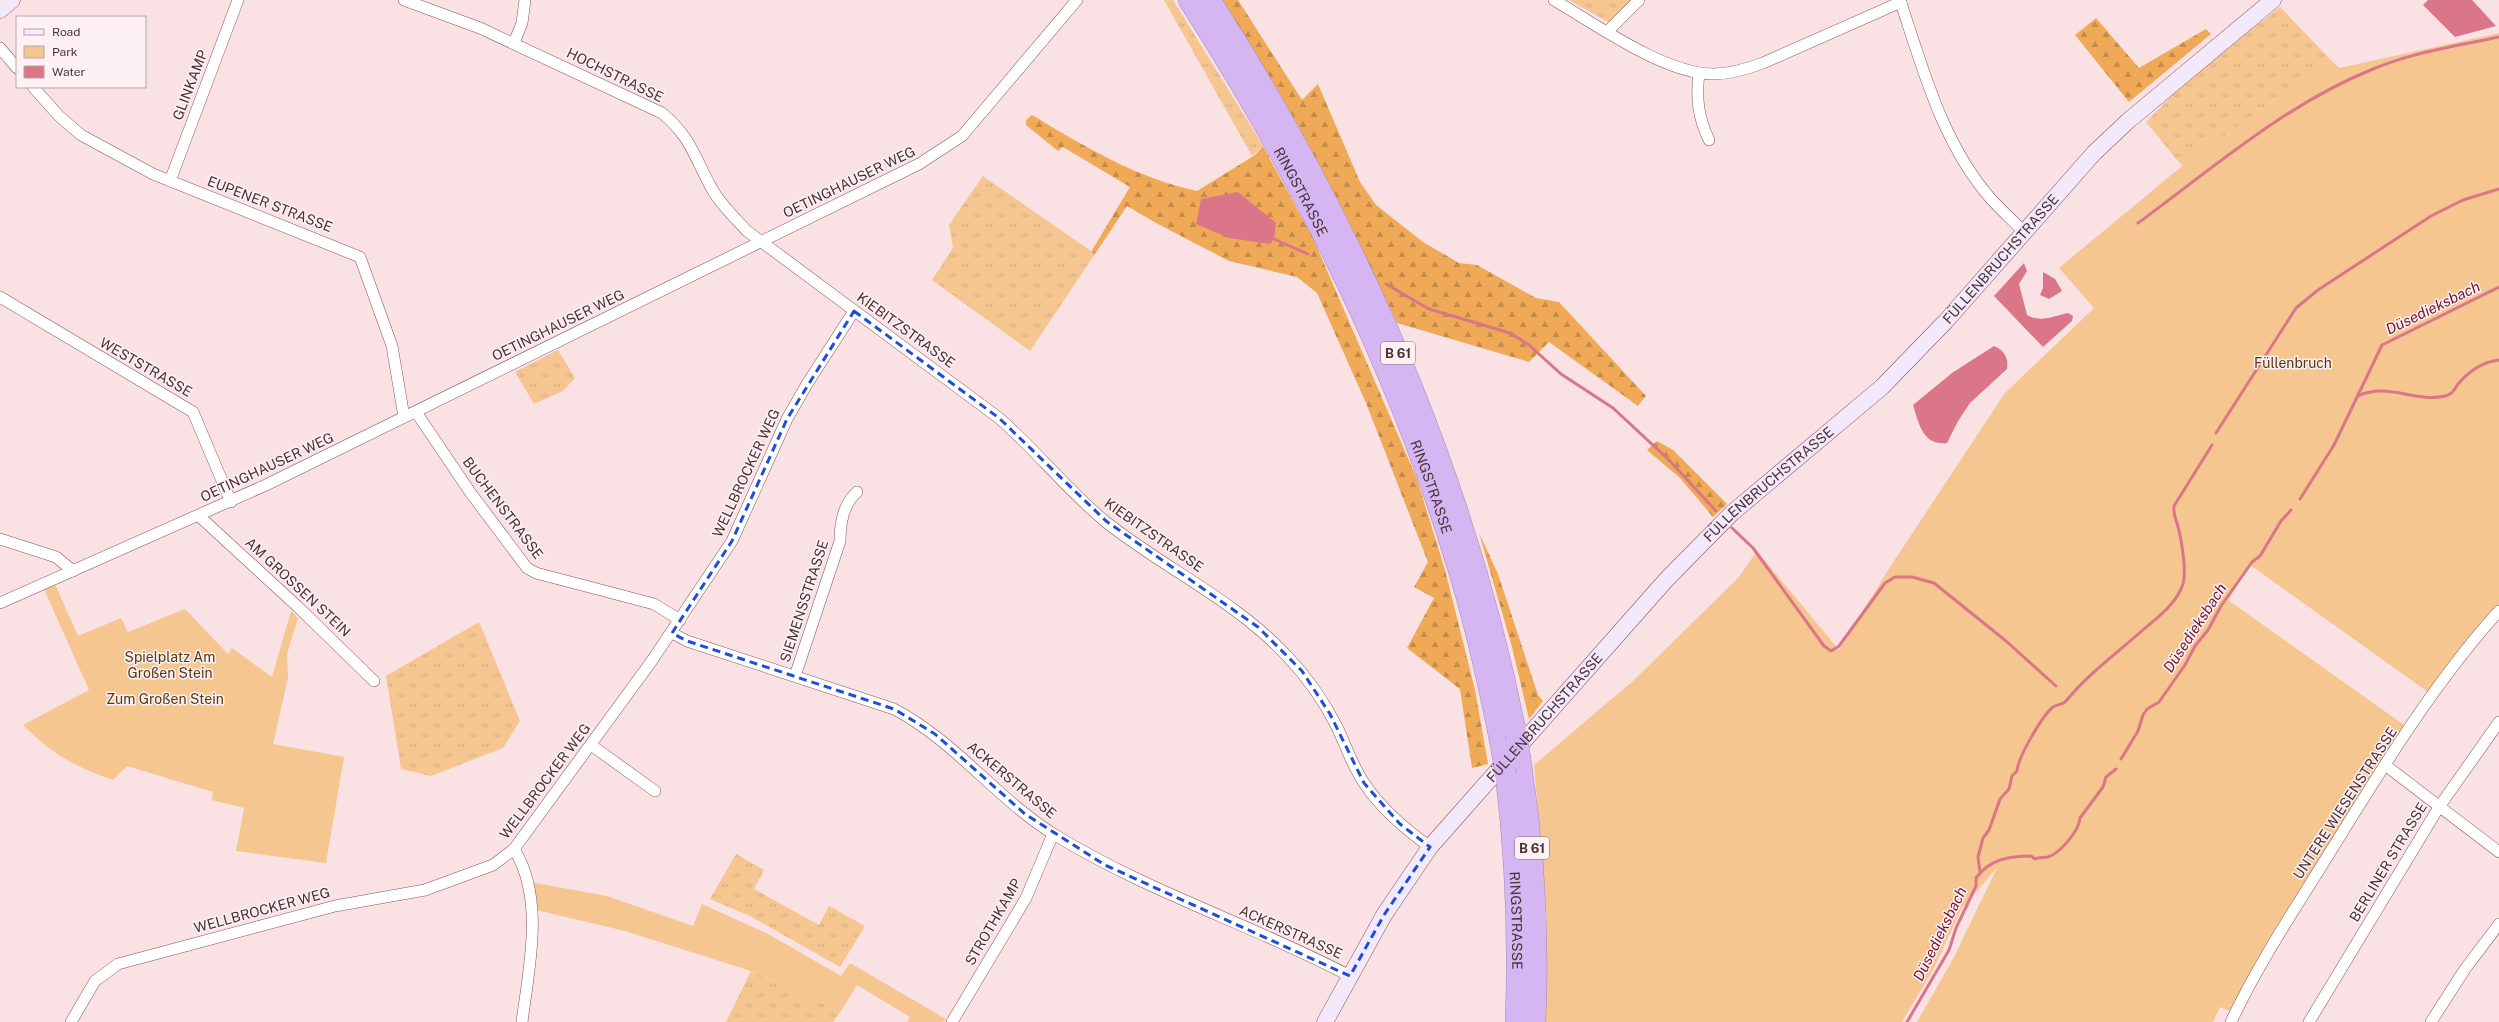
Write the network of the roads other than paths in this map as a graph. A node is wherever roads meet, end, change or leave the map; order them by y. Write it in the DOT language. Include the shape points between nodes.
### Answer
graph roads {
  1 [pos="12,0"];
  2 [pos="238,0"];
  3 [pos="404,0"];
  4 [pos="525,0"];
  5 [pos="1077,0"];
  6 [pos="1190,0"];
  7 [pos="1210,0"];
  8 [pos="1554,0"];
  9 [pos="1639,0"];
  10 [pos="2273,0"];
  11 [pos="1900,1"];
  12 [pos="0,10"];
  13 [pos="1608,31"];
  14 [pos="514,43"];
  15 [pos="0,48"];
  16 [pos="16,67"];
  17 [pos="1699,72"];
  18 [pos="34,88"];
  19 [pos="1709,140"];
  20 [pos="170,181"];
  21 [pos="2023,231"];
  22 [pos="760,242"];
  23 [pos="0,297"];
  24 [pos="854,311"];
  25 [pos="416,412"];
  26 [pos="404,417"];
  27 [pos="858,492"];
  28 [pos="231,502"];
  29 [pos="199,516"];
  30 [pos="0,539"];
  31 [pos="73,571"];
  32 [pos="0,604"];
  33 [pos="2499,611"];
  34 [pos="680,620"];
  35 [pos="672,633"];
  36 [pos="795,676"];
  37 [pos="374,681"];
  38 [pos="2499,722"];
  39 [pos="591,745"];
  40 [pos="1511,754"];
  41 [pos="2385,765"];
  42 [pos="656,791"];
  43 [pos="2439,807"];
  44 [pos="1054,834"];
  45 [pos="1430,847"];
  46 [pos="514,849"];
  47 [pos="2499,852"];
  48 [pos="2499,924"];
  49 [pos="1350,976"];
  50 [pos="71,1022"];
  51 [pos="522,1022"];
  52 [pos="952,1022"];
  53 [pos="1325,1022"];
  54 [pos="1516,1022"];
  55 [pos="1535,1022"];
  56 [pos="2231,1022"];
  57 [pos="2309,1022"];
  58 [pos="2431,1022"];
  1 -- 12 [label="street"];
  2 -- 20 [label="street, GLINKAMP"];
  3 -- 14 [label="street, HOCHSTRASSE"];
  4 -- 14 [label="street" via="522,23"];
  5 -- 22 [label="street, OETINGHAUSER WEG" via="981,115 962,136 944,150"];
  6 -- 40 [label="highway, RINGSTRASSE / B 61" via="1254,105 1308,202 1365,320 1425,467 1453,551 1488,683"];
  7 -- 40 [label="highway, RINGSTRASSE / B 61, bridge" via="1318,183 1405,369 1446,476 1475,563 1498,646 1516,734"];
  8 -- 13 [label="street"];
  9 -- 13 [label="street"];
  10 -- 21 [label="street, FÜLLENBRUCHSTRASSE" via="2128,121 2094,153"];
  11 -- 17 [label="street" via="1742,70 1725,73"];
  11 -- 21 [label="street" via="1930,90 1952,142 1991,199"];
  13 -- 17 [label="street" via="1671,64"];
  14 -- 22 [label="street, HOCHSTRASSE" via="662,113 689,141 712,189 729,213"];
  15 -- 16 [label="street"];
  17 -- 19 [label="street" via="1696,97 1701,123"];
  18 -- 20 [label="street, EUPENER STRASSE" via="59,116 81,135"];
  20 -- 26 [label="street, EUPENER STRASSE" via="360,256 392,346"];
  21 -- 45 [label="street, FÜLLENBRUCHSTRASSE" via="1946,321 1882,387 1732,513 1666,580"];
  22 -- 24 [label="street, KIEBITZSTRASSE"];
  22 -- 25 [label="street, OETINGHAUSER WEG"];
  23 -- 28 [label="street, WESTSTRASSE" via="191,410 195,414"];
  24 -- 34 [label="street, WELLBROCKER WEG" via="787,419 732,541"];
  24 -- 45 [label="street, KIEBITZSTRASSE" via="999,418 1025,440 1077,496 1106,521 1258,627 1311,684 1337,728 1364,783 1400,824"];
  25 -- 26 [label="street, OETINGHAUSER WEG"];
  25 -- 34 [label="street, BUCHENSTRASSE" via="470,492 527,568 536,573 654,604"];
  26 -- 28 [label="street, OETINGHAUSER WEG"];
  27 -- 36 [label="street, SIEMENSSTRASSE" via="848,500 840,525 840,541"];
  28 -- 29 [label="street, OETINGHAUSER WEG"];
  29 -- 31 [label="street, OETINGHAUSER WEG"];
  29 -- 37 [label="street, AM GROSSEN STEIN"];
  30 -- 31 [label="street" via="56,557"];
  31 -- 32 [label="street, OETINGHAUSER WEG"];
  33 -- 41 [label="street, UNTERE WIESENSTRASSE" via="2467,648"];
  34 -- 35 [label="street, WELLBROCKER WEG"];
  35 -- 36 [label="street, ACKERSTRASSE" via="688,641"];
  35 -- 39 [label="street, WELLBROCKER WEG"];
  36 -- 44 [label="street, ACKERSTRASSE" via="887,707 917,721 1015,805"];
  38 -- 43 [label="street, BERLINER STRASSE"];
  39 -- 42 [label="street"];
  39 -- 46 [label="street, WELLBROCKER WEG"];
  40 -- 54 [label="highway, RINGSTRASSE / B 61, bridge" via="1506,775 1512,824 1518,937"];
  40 -- 55 [label="highway, RINGSTRASSE / B 61" via="1534,870 1537,938"];
  41 -- 43 [label="street"];
  41 -- 56 [label="street, UNTERE WIESENSTRASSE" via="2285,925"];
  43 -- 47 [label="street"];
  43 -- 57 [label="street, BERLINER STRASSE"];
  44 -- 49 [label="street, ACKERSTRASSE" via="1138,882"];
  44 -- 52 [label="street, STROTHKAMP" via="1026,898"];
  45 -- 49 [label="street, FÜLLENBRUCHSTRASSE" via="1384,915"];
  46 -- 50 [label="street, WELLBROCKER WEG" via="493,865 425,890 335,906 118,964 95,981"];
  46 -- 51 [label="street" via="525,873 532,912"];
  48 -- 58 [label="street" via="2465,969"];
  49 -- 53 [label="street, FÜLLENBRUCHSTRASSE"];
}
